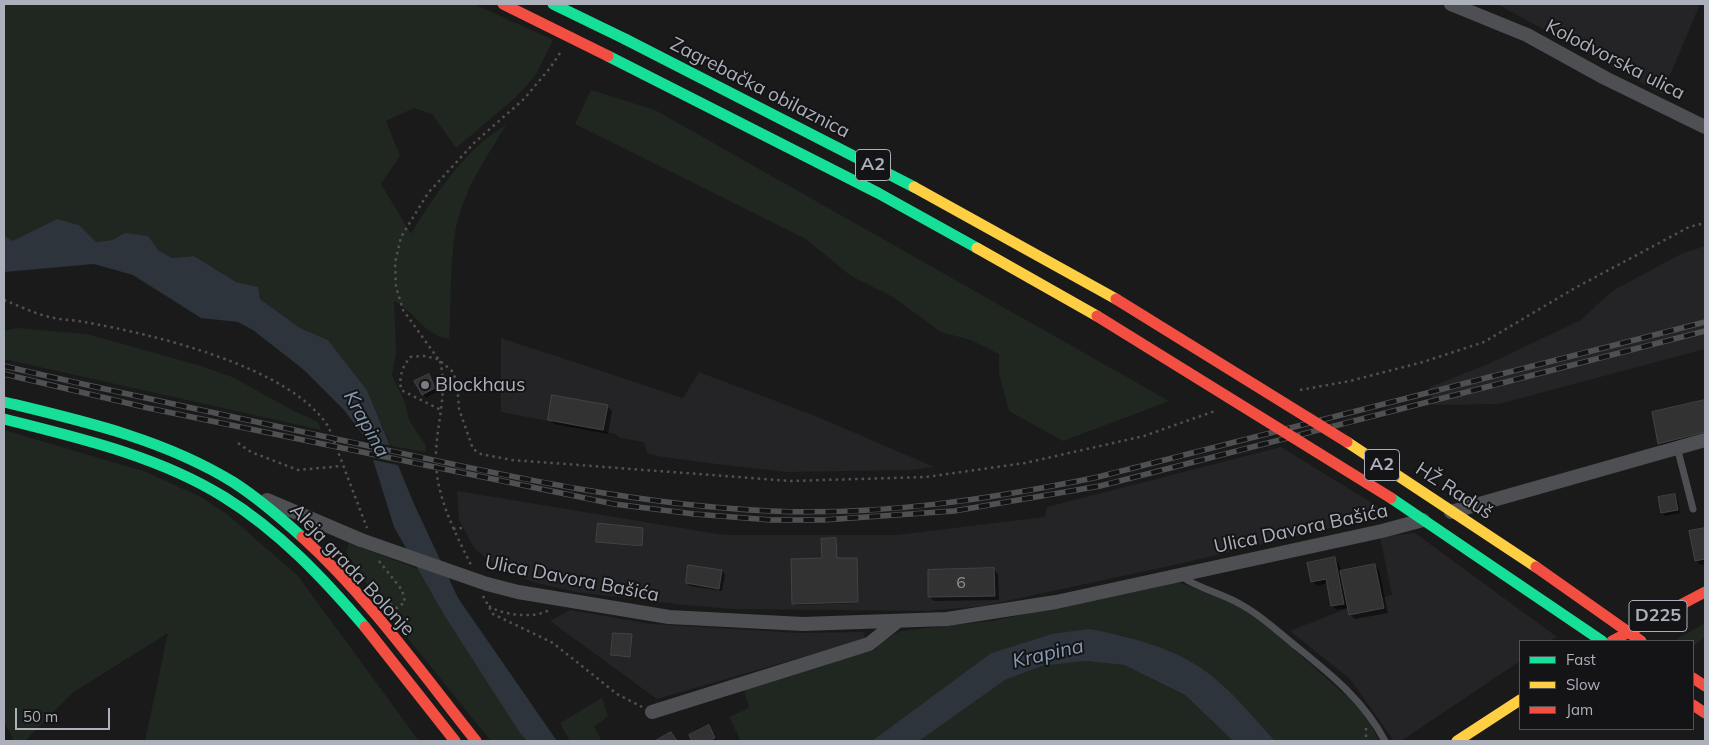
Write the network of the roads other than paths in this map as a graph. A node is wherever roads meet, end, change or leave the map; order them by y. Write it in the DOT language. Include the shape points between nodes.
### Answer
graph roads {
  1 [pos="503,4"];
  2 [pos="553,4"];
  3 [pos="1457,5"];
  4 [pos="1705,127"];
  5 [pos="1116,299"];
  6 [pos="4,402"];
  7 [pos="4,419"];
  8 [pos="1705,440"];
  9 [pos="1677,447"];
  10 [pos="254,496"];
  11 [pos="1693,509"];
  12 [pos="1179,575"];
  13 [pos="1705,592"];
  14 [pos="898,621"];
  15 [pos="1651,635"];
  16 [pos="1601,640"];
  17 [pos="1614,640"];
  18 [pos="1639,640"];
  19 [pos="1642,640"];
  20 [pos="1694,679"];
  21 [pos="1705,686"];
  22 [pos="1519,701"];
  23 [pos="652,712"];
  24 [pos="455,741"];
  25 [pos="476,741"];
  26 [pos="1386,741"];
  27 [pos="1457,741"];
  1 -- 16 [label="main road, A2, bridge" via="878,193 1097,316 1365,481"];
  2 -- 5 [label="main road, Zagrebačka obilaznica / A2, bridge" via="884,171"];
  3 -- 4 [label="street, Kolodvorska ulica" via="1527,36"];
  5 -- 18 [label="main road, HŽ Raduš / A2, bridge" via="1362,452 1495,539"];
  6 -- 10 [label="main road, Aleja grada Bolonje" via="150,442 192,459"];
  7 -- 24 [label="main road, Aleja grada Bolonje" via="96,441 146,459 182,474 243,510 316,571 348,606"];
  8 -- 9 [label="street, Ulica Davora Bašića"];
  9 -- 11 [label="lane"];
  9 -- 12 [label="street, Ulica Davora Bašića" via="1382,531"];
  10 -- 14 [label="street, Ulica Davora Bašića, bridge" via="487,584 553,597 668,616 803,624"];
  10 -- 25 [label="main road, Aleja grada Bolonje" via="289,525 356,594"];
  12 -- 14 [label="street, Ulica Davora Bašića" via="1056,602 947,619"];
  12 -- 26 [label="lane" via="1195,586 1238,603 1263,618 1354,696"];
  13 -- 17 [label="main road, D225"];
  14 -- 23 [label="street" via="869,644"];
  15 -- 19 [label="main road, D225"];
  20 -- 21 [label="main road"];
  22 -- 27 [label="main road"];
}
